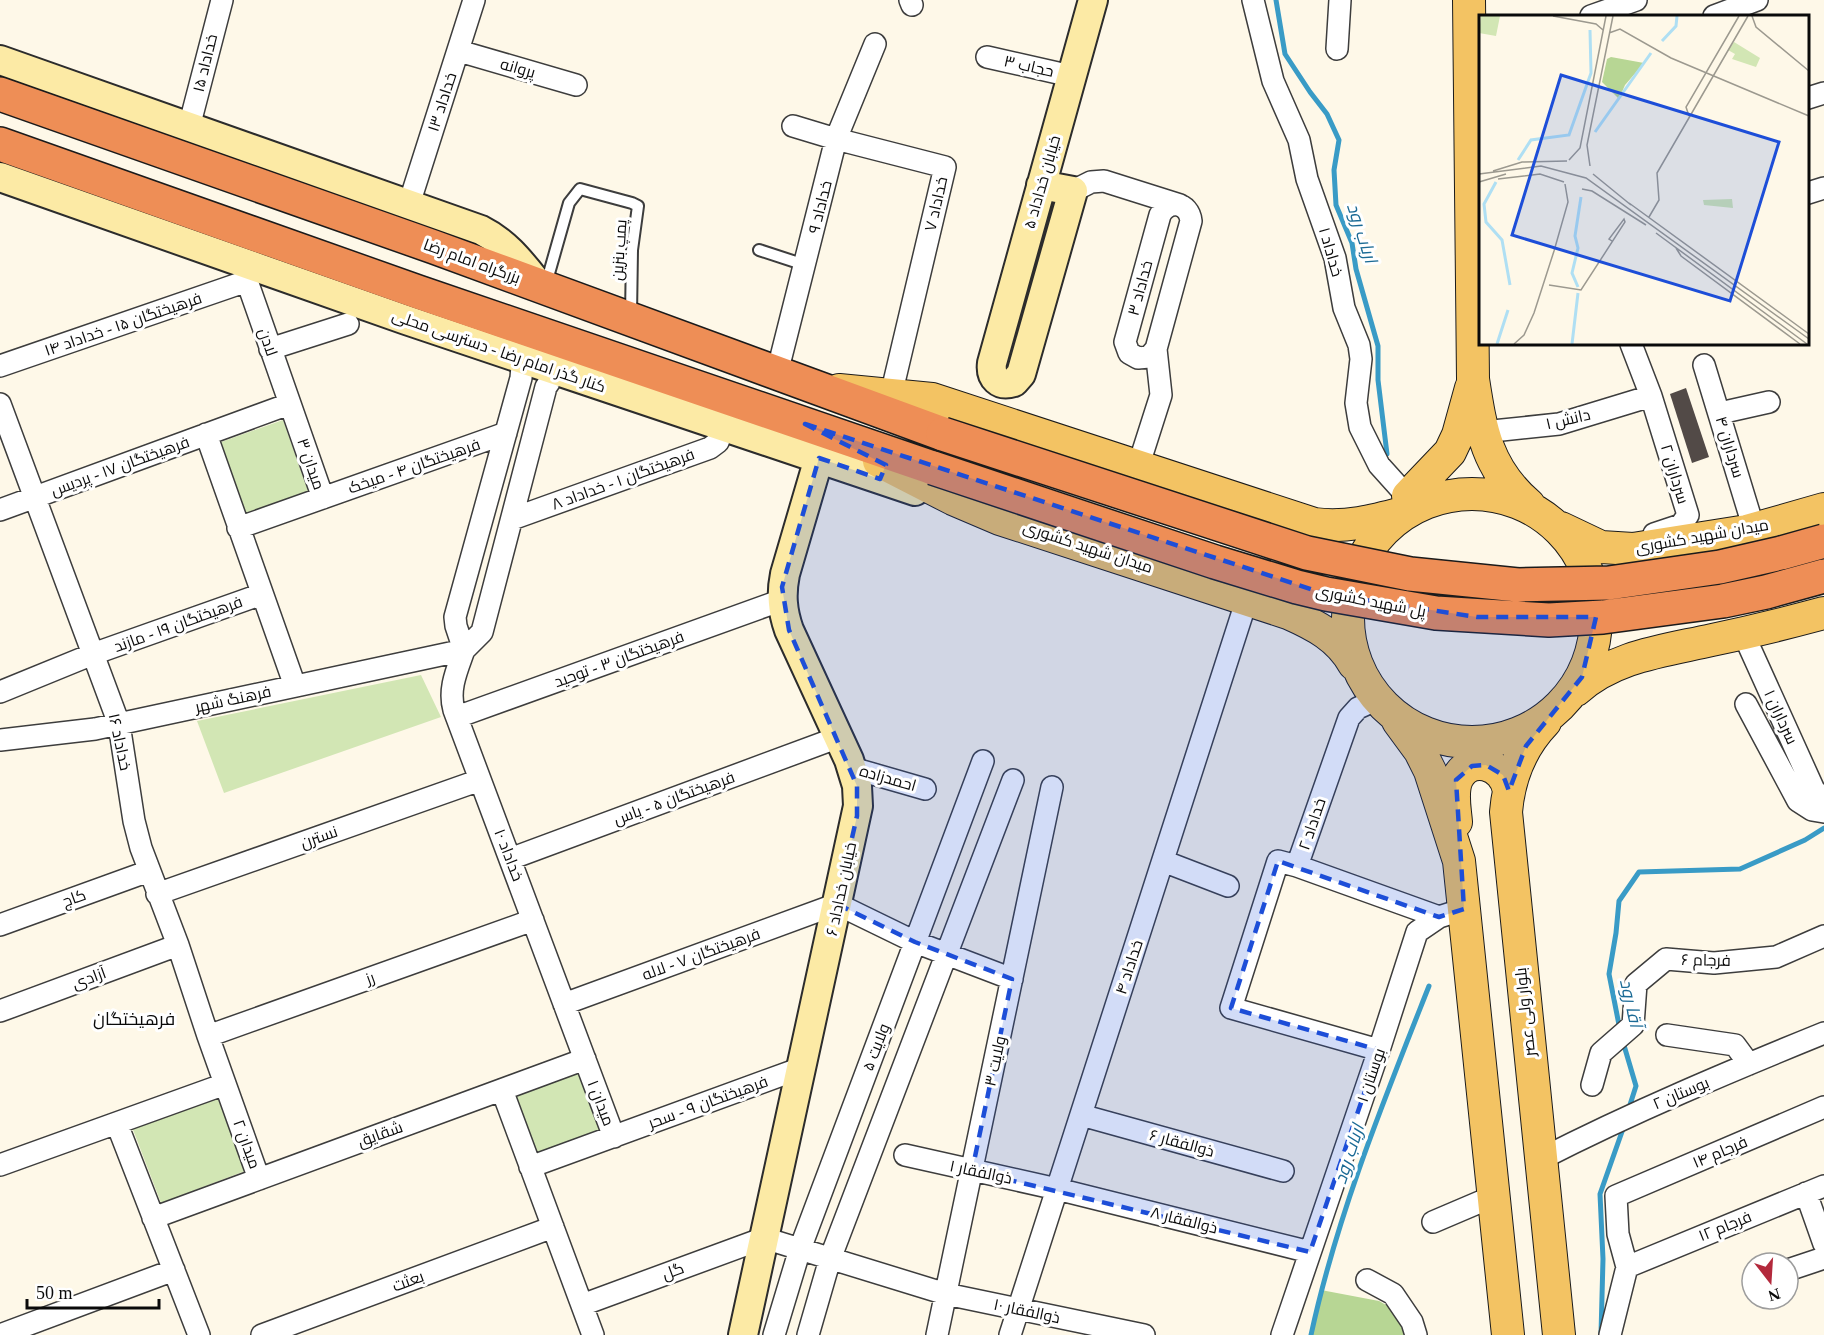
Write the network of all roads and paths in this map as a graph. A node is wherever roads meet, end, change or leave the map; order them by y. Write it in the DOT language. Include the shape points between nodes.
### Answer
graph roads {
  1 [pos="222,0"];
  2 [pos="474,0"];
  3 [pos="1093,0"];
  4 [pos="1253,0"];
  5 [pos="1340,0"];
  6 [pos="1468,0"];
  7 [pos="1636,0"];
  8 [pos="1756,6"];
  9 [pos="1594,15"];
  10 [pos="1718,15"];
  11 [pos="875,44"];
  12 [pos="1475,45"];
  13 [pos="1338,49"];
  14 [pos="459,51"];
  15 [pos="987,57"];
  16 [pos="0,60"];
  17 [pos="1071,76"];
  18 [pos="0,78"];
  19 [pos="56,80"];
  20 [pos="576,86"];
  21 [pos="1824,93"];
  22 [pos="0,94"];
  23 [pos="1809,99"];
  24 [pos="793,126"];
  25 [pos="189,127"];
  26 [pos="836,139"];
  27 [pos="0,144"];
  28 [pos="0,177"];
  29 [pos="1041,185"];
  30 [pos="1824,188"];
  31 [pos="1073,191"];
  32 [pos="1809,193"];
  33 [pos="409,204"];
  34 [pos="1180,205"];
  35 [pos="759,250"];
  36 [pos="805,265"];
  37 [pos="247,281"];
  38 [pos="542,287"];
  39 [pos="384,312"];
  40 [pos="630,319"];
  41 [pos="348,324"];
  42 [pos="1631,345"];
  43 [pos="270,349"];
  44 [pos="1156,349"];
  45 [pos="517,357"];
  46 [pos="992,363"];
  47 [pos="1704,365"];
  48 [pos="0,366"];
  49 [pos="563,372"];
  50 [pos="777,373"];
  51 [pos="674,379"];
  52 [pos="1473,379"];
  53 [pos="820,389"];
  54 [pos="891,395"];
  55 [pos="1651,396"];
  56 [pos="1769,402"];
  57 [pos="0,404"];
  58 [pos="290,404"];
  59 [pos="1720,413"];
  60 [pos="950,420"];
  61 [pos="805,424"];
  62 [pos="724,427"];
  63 [pos="1483,432"];
  64 [pos="506,433"];
  65 [pos="206,434"];
  66 [pos="819,459"];
  67 [pos="1138,467"];
  68 [pos="35,497"];
  69 [pos="322,498"];
  70 [pos="1412,504"];
  71 [pos="1824,509"];
  72 [pos="0,510"];
  73 [pos="1543,517"];
  74 [pos="512,519"];
  75 [pos="1000,519"];
  76 [pos="1301,519"];
  77 [pos="238,528"];
  78 [pos="1754,529"];
  79 [pos="1708,538"];
  80 [pos="1824,541"];
  81 [pos="1601,547"];
  82 [pos="1824,576"];
  83 [pos="262,594"];
  84 [pos="1247,599"];
  85 [pos="782,600"];
  86 [pos="1288,613"];
  87 [pos="1824,613"];
  88 [pos="1730,636"];
  89 [pos="464,650"];
  90 [pos="93,654"];
  91 [pos="295,686"];
  92 [pos="0,692"];
  93 [pos="1376,695"];
  94 [pos="1564,701"];
  95 [pos="1746,704"];
  96 [pos="457,717"];
  97 [pos="119,724"];
  98 [pos="839,737"];
  99 [pos="0,740"];
  100 [pos="983,761"];
  101 [pos="852,768"];
  102 [pos="480,780"];
  103 [pos="1013,780"];
  104 [pos="1052,787"];
  105 [pos="925,789"];
  106 [pos="1509,791"];
  107 [pos="1824,796"];
  108 [pos="1824,812"];
  109 [pos="510,860"];
  110 [pos="1163,861"];
  111 [pos="1459,861"];
  112 [pos="1297,866"];
  113 [pos="149,871"];
  114 [pos="1228,886"];
  115 [pos="157,894"];
  116 [pos="837,904"];
  117 [pos="1452,913"];
  118 [pos="533,920"];
  119 [pos="0,925"];
  120 [pos="1824,936"];
  121 [pos="915,942"];
  122 [pos="178,945"];
  123 [pos="946,955"];
  124 [pos="1012,979"];
  125 [pos="564,1004"];
  126 [pos="0,1011"];
  127 [pos="1824,1033"];
  128 [pos="1667,1035"];
  129 [pos="208,1036"];
  130 [pos="1379,1050"];
  131 [pos="585,1059"];
  132 [pos="1749,1064"];
  133 [pos="801,1068"];
  134 [pos="225,1084"];
  135 [pos="1592,1085"];
  136 [pos="502,1089"];
  137 [pos="1824,1107"];
  138 [pos="1081,1115"];
  139 [pos="117,1124"];
  140 [pos="614,1137"];
  141 [pos="905,1155"];
  142 [pos="1541,1159"];
  143 [pos="0,1165"];
  144 [pos="530,1167"];
  145 [pos="972,1171"];
  146 [pos="1284,1171"];
  147 [pos="259,1179"];
  148 [pos="1058,1189"];
  149 [pos="1815,1190"];
  150 [pos="1494,1196"];
  151 [pos="153,1218"];
  152 [pos="1433,1222"];
  153 [pos="553,1227"];
  154 [pos="764,1238"];
  155 [pos="1824,1244"];
  156 [pos="800,1249"];
  157 [pos="1310,1252"];
  158 [pos="1824,1258"];
  159 [pos="830,1260"];
  160 [pos="1800,1266"];
  161 [pos="1627,1267"];
  162 [pos="174,1270"];
  163 [pos="1367,1280"];
  164 [pos="946,1294"];
  165 [pos="582,1305"];
  166 [pos="1019,1309"];
  167 [pos="744,1332"];
  168 [pos="0,1335"];
  169 [pos="199,1335"];
  170 [pos="262,1335"];
  171 [pos="593,1335"];
  172 [pos="774,1335"];
  173 [pos="808,1335"];
  174 [pos="937,1335"];
  175 [pos="1010,1335"];
  176 [pos="1144,1335"];
  177 [pos="1282,1335"];
  178 [pos="1416,1335"];
  179 [pos="1508,1335"];
  180 [pos="1559,1335"];
  181 [pos="1610,1335"];
  1 -- 25 [label="street, خداداد ۱۵"];
  2 -- 14 [label="street, خداداد ۱۳"];
  3 -- 17 [label="main road, خیابان خداداد ۵"];
  4 -- 70 [label="street, خداداد ۱" via="1273,81 1299,140 1307,179 1335,258 1344,308 1359,345 1356,403 1360,427 1379,465"];
  5 -- 13 [label="street"];
  6 -- 12 [label="main road"];
  7 -- 9 [label="street"];
  8 -- 10 [label="street"];
  11 -- 26 [label="street, خداداد ۹"];
  12 -- 52 [label="main road"];
  14 -- 20 [label="street, پروانه"];
  14 -- 33 [label="street, خداداد ۱۳"];
  15 -- 17 [label="street, حجاب ۳"];
  16 -- 19 [label="main road"];
  17 -- 29 [label="main road, خیابان خداداد ۵"];
  18 -- 19 [label="main road"];
  19 -- 25 [label="main road"];
  21 -- 23 [label="street"];
  22 -- 38 [label="highway, بزرگراه امام رضا"];
  24 -- 26 [label="street, خداداد ۷"];
  25 -- 33 [label="main road"];
  26 -- 36 [label="street, خداداد ۹"];
  26 -- 54 [label="street, خداداد ۷" via="945,167"];
  27 -- 51 [label="highway"];
  28 -- 39 [label="main road, کنار گذر امام رضا - دسترسی محلی"];
  29 -- 31 [label="main road"];
  29 -- 46 [label="main road, خیابان خداداد ۵"];
  30 -- 32 [label="street"];
  31 -- 34 [label="street" via="1091,182 1104,182"];
  31 -- 46 [label="main road, خیابان خداداد ۵" via="1021,374 1014,382 1003,384 994,378"];
  33 -- 38 [label="main road" via="490,235 512,252"];
  34 -- 44 [label="street, خداداد ۳" via="1188,211 1191,221"];
  34 -- 44 [label="street, خداداد ۳" via="1166,207 1160,215 1126,338 1126,348 1138,358 1149,357"];
  35 -- 36 [label="lane"];
  36 -- 50 [label="street, خداداد ۹"];
  37 -- 43 [label="street, لادن"];
  37 -- 48 [label="street, فرهیختگان ۱۵ - خداداد ۱۴"];
  38 -- 40 [label="highway, بزرگراه امام رضا"];
  38 -- 40 [label="lane, پمپ بنزین" via="569,203 580,189 632,203 638,206"];
  39 -- 45 [label="main road, کنار گذر امام رضا - دسترسی محلی"];
  39 -- 51 [label="main road" via="441,317 579,362"];
  40 -- 50 [label="highway, بزرگراه امام رضا"];
  41 -- 43 [label="street"];
  42 -- 55 [label="street, سرداران ۲"];
  43 -- 58 [label="street, لادن"];
  44 -- 67 [label="street, خداداد ۳" via="1161,395"];
  45 -- 49 [label="main road, کنار گذر امام رضا - دسترسی محلی"];
  45 -- 64 [label="street" via="523,372"];
  46 -- 60 [label="main road, خیابان خداداد ۵" via="982,397"];
  47 -- 59 [label="street, سرداران ۴"];
  49 -- 62 [label="main road, کنار گذر امام رضا - دسترسی محلی"];
  49 -- 74 [label="street, خداداد ۱۰" via="546,387"];
  50 -- 53 [label="highway, بزرگراه امام رضا"];
  51 -- 61 [label="highway"];
  52 -- 63 [label="main road"];
  52 -- 70 [label="main road" via="1450,452"];
  53 -- 54 [label="main road, میدان شهید کشوری"];
  53 -- 60 [label="highway, بزرگراه امام رضا"];
  54 -- 60 [label="main road, میدان شهید کشوری" via="933,399"];
  55 -- 63 [label="street, دانش ۱" via="1559,424"];
  55 -- 81 [label="street, سرداران ۲" via="1688,515 1675,528"];
  56 -- 59 [label="street"];
  57 -- 68 [label="street, خداداد ۱۶"];
  58 -- 65 [label="street"];
  58 -- 69 [label="street, میدان ۳"];
  59 -- 78 [label="street, سرداران ۴"];
  60 -- 67 [label="main road, میدان شهید کشوری"];
  60 -- 80 [label="highway, پل شهید کشوری, bridge" via="1307,553 1419,575 1518,585 1609,583 1720,567"];
  61 -- 75 [label="main road, میدان شهید کشوری" via="952,499"];
  61 -- 82 [label="highway, پل شهید کشوری, bridge" via="1215,562 1326,594 1436,613 1540,620 1603,616 1724,601"];
  62 -- 66 [label="main road, کنار گذر امام رضا - دسترسی محلی"];
  62 -- 74 [label="street, فرهیختگان ۱ - خداداد ۸" via="710,448"];
  63 -- 73 [label="main road" via="1498,472"];
  64 -- 69 [label="street, فرهیختگان ۴ - میخک"];
  64 -- 89 [label="street" via="455,617"];
  65 -- 68 [label="street, فرهیختگان ۱۷ - پردیس"];
  65 -- 77 [label="street"];
  66 -- 75 [label="main road, کنار گذر امام رضا - دسترسی محلی"];
  66 -- 85 [label="main road, خیابان خداداد ۶" via="784,574"];
  67 -- 76 [label="main road, میدان شهید کشوری"];
  68 -- 72 [label="street, فرهیختگان ۱۷ - پردیس"];
  68 -- 90 [label="street, خداداد ۱۶"];
  69 -- 77 [label="street, میدان ۳"];
  70 -- 73 [label="main road, میدان شهید کشوری" via="1478,494 1515,502"];
  70 -- 76 [label="main road, میدان شهید کشوری" via="1365,523 1342,526"];
  70 -- 93 [label="main road, میدان شهید کشوری" via="1377,538 1363,558 1348,606 1352,653"];
  71 -- 78 [label="main road, میدان شهید کشوری"];
  73 -- 81 [label="main road, میدان شهید کشوری"];
  73 -- 94 [label="main road, میدان شهید کشوری" via="1581,558 1596,606 1596,631 1590,655 1582,677"];
  74 -- 89 [label="street, خداداد ۱۰" via="482,632"];
  75 -- 84 [label="main road, میدان شهید کشوری"];
  76 -- 86 [label="main road" via="1331,541 1339,562 1338,574 1330,595 1322,603 1301,613"];
  77 -- 83 [label="street"];
  78 -- 79 [label="main road, میدان شهید کشوری"];
  79 -- 81 [label="main road, میدان شهید کشوری" via="1633,549"];
  79 -- 88 [label="main road" via="1650,557 1641,564 1629,581 1626,602 1640,630 1658,640"];
  83 -- 90 [label="street, فرهیختگان ۱۹ - مازند"];
  83 -- 91 [label="street"];
  84 -- 86 [label="main road, میدان شهید کشوری"];
  84 -- 110 [label="street, خداداد ۴"];
  85 -- 96 [label="street, فرهیختگان ۳ - توحید"];
  85 -- 98 [label="main road, خیابان خداداد ۶" via="789,630"];
  86 -- 93 [label="main road, میدان شهید کشوری" via="1338,641"];
  87 -- 88 [label="main road, میدان شهید کشوری"];
  88 -- 94 [label="main road, میدان شهید کشوری" via="1628,659 1596,674"];
  88 -- 107 [label="street, سرداران ۱" via="1815,792"];
  89 -- 91 [label="street, فرهنگ شهر"];
  89 -- 96 [label="street, خداداد ۱۰" via="451,695"];
  90 -- 92 [label="street, فرهیختگان ۱۹ - مازند"];
  90 -- 97 [label="street, خداداد ۱۶"];
  91 -- 97 [label="street, فرهنگ شهر"];
  93 -- 94 [label="main road, میدان شهید کشوری" via="1408,725 1453,741 1476,742 1522,732"];
  93 -- 111 [label="main road" via="1424,759 1438,790"];
  93 -- 112 [label="street, خداداد ۲" via="1349,718"];
  94 -- 106 [label="main road, بلوار ولی عصر" via="1526,746"];
  95 -- 108 [label="street" via="1798,801"];
  96 -- 102 [label="street, خداداد ۱۰"];
  97 -- 99 [label="street, فرهنگ شهر"];
  97 -- 113 [label="street, خداداد ۱۶" via="135,827"];
  98 -- 101 [label="main road, خیابان خداداد ۶"];
  98 -- 109 [label="street, فرهیختگان ۵ - یاس"];
  100 -- 121 [label="street, ولایت ۵"];
  101 -- 105 [label="street, احمدزاده"];
  101 -- 116 [label="main road, خیابان خداداد ۶" via="858,806"];
  102 -- 109 [label="street, خداداد ۱۰"];
  102 -- 115 [label="street, نسترن"];
  103 -- 123 [label="street, ولایت ۵"];
  104 -- 124 [label="street, ولایت ۳"];
  106 -- 111 [label="main road" via="1503,775 1492,766 1478,764 1460,774 1454,789"];
  106 -- 142 [label="main road, بلوار ولی عصر" via="1506,823"];
  109 -- 118 [label="street, خداداد ۱۰"];
  110 -- 114 [label="street"];
  110 -- 138 [label="street, خداداد ۴"];
  111 -- 117 [label="main road"];
  112 -- 117 [label="street"];
  112 -- 130 [label="street, خداداد ۲" via="1278,861 1231,1008"];
  113 -- 115 [label="street, خداداد ۱۶"];
  113 -- 119 [label="street, کاج"];
  115 -- 122 [label="street, خداداد ۱۶"];
  116 -- 121 [label="street"];
  116 -- 125 [label="street, فرهیختگان ۷ - لاله"];
  116 -- 133 [label="main road, خیابان خداداد ۶"];
  117 -- 130 [label="street, بوستان ۱" via="1417,932"];
  117 -- 150 [label="main road"];
  118 -- 125 [label="street, خداداد ۱۰"];
  118 -- 129 [label="street, رز"];
  120 -- 135 [label="street, فرجام ۶" via="1776,957 1714,963 1665,959 1636,984 1633,1025 1601,1053"];
  121 -- 123 [label="street"];
  121 -- 156 [label="street, ولایت ۵"];
  122 -- 126 [label="street, آزادی"];
  122 -- 129 [label="street, خداداد ۱۶"];
  123 -- 124 [label="street"];
  123 -- 159 [label="street, ولایت ۵"];
  124 -- 145 [label="street, ولایت ۳"];
  125 -- 131 [label="street, خداداد ۱۰"];
  127 -- 132 [label="street, بوستان ۲"];
  128 -- 132 [label="street" via="1735,1045"];
  129 -- 134 [label="street, خداداد ۱۶"];
  130 -- 157 [label="street, بوستان ۱"];
  131 -- 136 [label="street, میدان ۱"];
  131 -- 140 [label="street, میدان ۱"];
  132 -- 142 [label="street, بوستان ۲" via="1600,1128"];
  133 -- 140 [label="street, فرهیختگان ۹ - سحر"];
  133 -- 154 [label="main road, خیابان خداداد ۶"];
  134 -- 139 [label="street"];
  134 -- 147 [label="street, میدان ۲"];
  136 -- 144 [label="street"];
  136 -- 147 [label="street, شقایق"];
  137 -- 161 [label="street, فرجام ۱۴" via="1616,1196 1618,1234"];
  138 -- 146 [label="street, ذوالفقار ۶"];
  138 -- 148 [label="street, خداداد ۴"];
  139 -- 143 [label="street"];
  139 -- 151 [label="street"];
  140 -- 144 [label="street, میدان ۱"];
  141 -- 145 [label="street, ذوالفقار ۱"];
  142 -- 180 [label="main road, بلوار ولی عصر"];
  144 -- 153 [label="street"];
  145 -- 148 [label="street, ذوالفقار ۱"];
  145 -- 164 [label="street, ولایت ۳"];
  147 -- 151 [label="street, میدان ۲"];
  148 -- 157 [label="street, ذوالفقار ۸"];
  148 -- 166 [label="street, خداداد ۴"];
  149 -- 155 [label="street"];
  149 -- 161 [label="street, فرجام ۱۲"];
  150 -- 152 [label="street"];
  150 -- 179 [label="main road"];
  151 -- 162 [label="street"];
  153 -- 165 [label="street"];
  153 -- 170 [label="street, بعثت"];
  154 -- 156 [label="street, ذوالفقار ۱۰"];
  154 -- 165 [label="street, گل"];
  154 -- 167 [label="main road, خیابان خداداد ۶"];
  156 -- 159 [label="street, ذوالفقار ۱۰"];
  156 -- 172 [label="street, ولایت ۵"];
  157 -- 177 [label="street, بوستان ۱"];
  158 -- 160 [label="street"];
  159 -- 164 [label="street, ذوالفقار ۱۰"];
  159 -- 173 [label="street, ولایت ۵"];
  161 -- 181 [label="street"];
  162 -- 168 [label="street"];
  162 -- 169 [label="street"];
  163 -- 178 [label="street" via="1393,1294"];
  164 -- 166 [label="street, ذوالفقار ۱۰"];
  164 -- 174 [label="street, ولایت ۳"];
  165 -- 171 [label="street"];
  166 -- 175 [label="street, خداداد ۴"];
  166 -- 176 [label="street, ذوالفقار ۱۰"];
}
